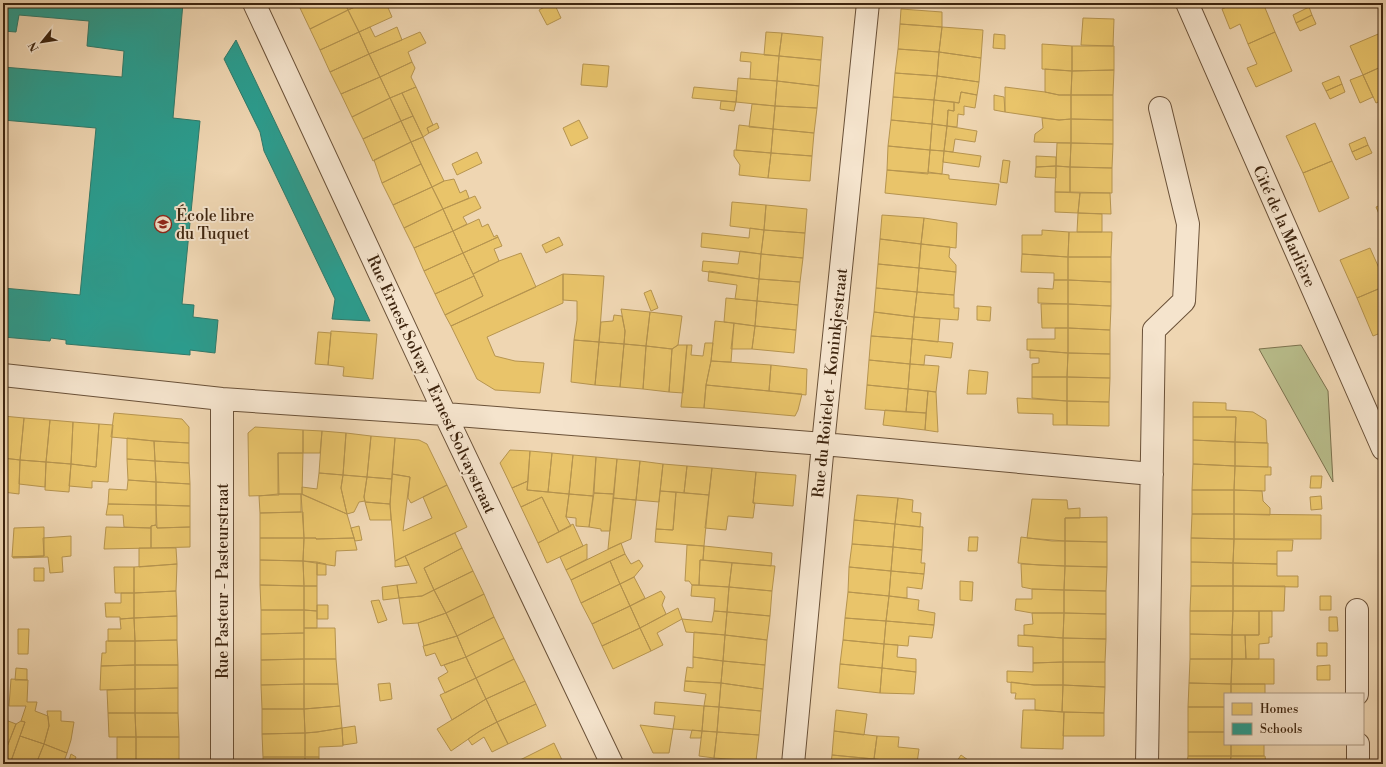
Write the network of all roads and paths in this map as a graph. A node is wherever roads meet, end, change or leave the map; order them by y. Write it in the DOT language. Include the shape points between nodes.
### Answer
graph roads {
  1 [pos="254,3"];
  2 [pos="868,3"];
  3 [pos="1187,3"];
  4 [pos="1160,108"];
  5 [pos="3,376"];
  6 [pos="222,399"];
  7 [pos="444,414"];
  8 [pos="823,444"];
  9 [pos="1383,449"];
  10 [pos="1152,474"];
  11 [pos="1357,610"];
  12 [pos="1357,693"];
  13 [pos="1358,745"];
  14 [pos="222,764"];
  15 [pos="612,764"];
  16 [pos="793,764"];
  17 [pos="1147,764"];
  18 [pos="1358,764"];
  1 -- 7 [label="street, Rue Ernest Solvay - Ernest Solvaystraat"];
  2 -- 8 [label="street, Rue du Roitelet - Koninkjestraat"];
  3 -- 9 [label="street, Cité de la Marlière"];
  4 -- 10 [label="street" via="1188,224 1184,300 1154,330"];
  5 -- 6 [label="street"];
  6 -- 7 [label="street"];
  6 -- 14 [label="street, Rue Pasteur - Pasteurstraat"];
  7 -- 8 [label="street"];
  7 -- 15 [label="street, Rue Ernest Solvay - Ernest Solvaystraat"];
  8 -- 10 [label="street"];
  8 -- 16 [label="street, Rue du Roitelet - Koninkjestraat"];
  10 -- 17 [label="street"];
  11 -- 12 [label="street"];
  13 -- 18 [label="street"];
}
